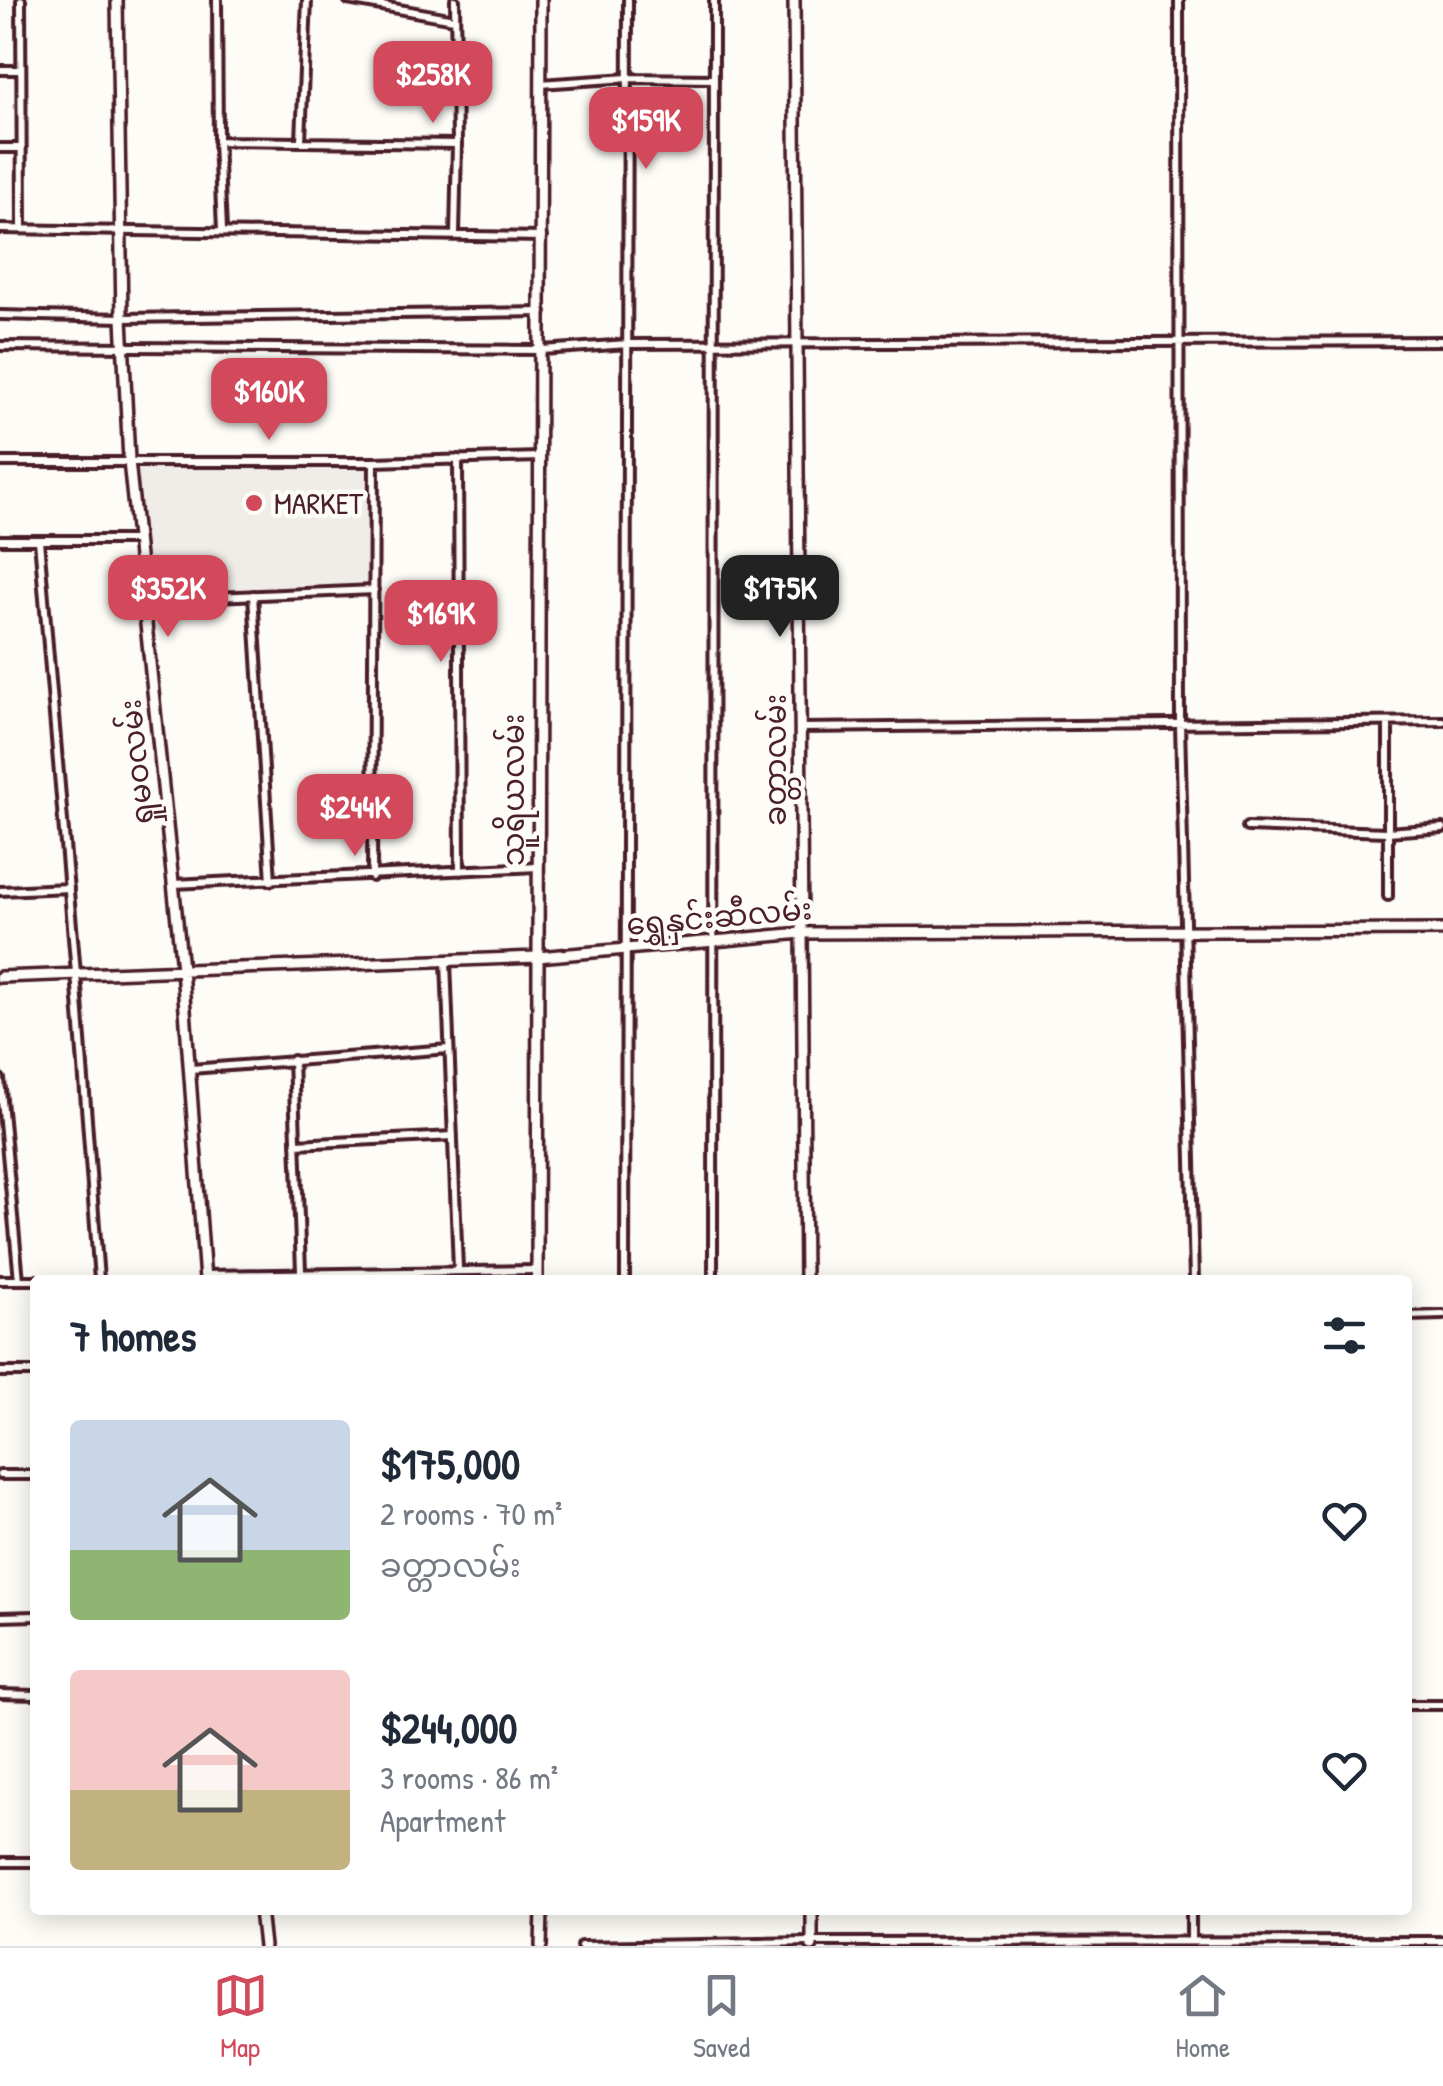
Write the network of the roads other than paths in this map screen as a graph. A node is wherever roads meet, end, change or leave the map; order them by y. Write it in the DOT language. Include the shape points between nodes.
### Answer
graph roads {
  1 [pos="22,0"];
  2 [pos="117,0"];
  3 [pos="217,0"];
  4 [pos="307,0"];
  5 [pos="348,0"];
  6 [pos="454,0"];
  7 [pos="542,0"];
  8 [pos="628,0"];
  9 [pos="714,0"];
  10 [pos="794,0"];
  11 [pos="1178,0"];
  12 [pos="454,20"];
  13 [pos="0,70"];
  14 [pos="20,70"];
  15 [pos="628,78"];
  16 [pos="714,79"];
  17 [pos="540,84"];
  18 [pos="301,140"];
  19 [pos="218,142"];
  20 [pos="457,144"];
  21 [pos="0,148"];
  22 [pos="22,148"];
  23 [pos="0,229"];
  24 [pos="22,229"];
  25 [pos="120,230"];
  26 [pos="222,230"];
  27 [pos="455,234"];
  28 [pos="543,237"];
  29 [pos="543,312"];
  30 [pos="0,315"];
  31 [pos="122,318"];
  32 [pos="1443,341"];
  33 [pos="1179,342"];
  34 [pos="628,344"];
  35 [pos="714,344"];
  36 [pos="797,344"];
  37 [pos="124,345"];
  38 [pos="0,346"];
  39 [pos="542,350"];
  40 [pos="539,456"];
  41 [pos="458,459"];
  42 [pos="129,461"];
  43 [pos="0,462"];
  44 [pos="374,462"];
  45 [pos="0,540"];
  46 [pos="38,540"];
  47 [pos="138,540"];
  48 [pos="374,590"];
  49 [pos="253,595"];
  50 [pos="144,600"];
  51 [pos="1443,721"];
  52 [pos="1388,722"];
  53 [pos="1180,724"];
  54 [pos="800,728"];
  55 [pos="1246,827"];
  56 [pos="1443,828"];
  57 [pos="1387,832"];
  58 [pos="538,867"];
  59 [pos="460,871"];
  60 [pos="372,877"];
  61 [pos="271,880"];
  62 [pos="173,884"];
  63 [pos="69,888"];
  64 [pos="0,891"];
  65 [pos="1388,896"];
  66 [pos="1443,930"];
  67 [pos="1184,931"];
  68 [pos="802,933"];
  69 [pos="713,941"];
  70 [pos="623,949"];
  71 [pos="538,956"];
  72 [pos="446,960"];
  73 [pos="182,968"];
  74 [pos="76,973"];
  75 [pos="0,977"];
  76 [pos="449,1049"];
  77 [pos="293,1060"];
  78 [pos="191,1069"];
  79 [pos="0,1079"];
  80 [pos="452,1136"];
  81 [pos="296,1144"];
  82 [pos="458,1269"];
  83 [pos="301,1272"];
  84 [pos="99,1275"];
  85 [pos="205,1275"];
  86 [pos="253,1275"];
  87 [pos="538,1275"];
  88 [pos="625,1275"];
  89 [pos="713,1275"];
  90 [pos="806,1275"];
  91 [pos="1194,1275"];
  92 [pos="0,1280"];
  93 [pos="19,1280"];
  94 [pos="30,1280"];
  95 [pos="1443,1315"];
  96 [pos="1412,1316"];
  97 [pos="0,1372"];
  98 [pos="30,1372"];
  99 [pos="0,1475"];
  100 [pos="30,1476"];
  101 [pos="30,1616"];
  102 [pos="0,1617"];
  103 [pos="0,1694"];
  104 [pos="30,1695"];
  105 [pos="1443,1704"];
  106 [pos="1412,1705"];
  107 [pos="0,1862"];
  108 [pos="30,1862"];
  109 [pos="261,1915"];
  110 [pos="542,1915"];
  111 [pos="812,1915"];
  112 [pos="1191,1915"];
  113 [pos="1191,1940"];
  114 [pos="1443,1940"];
  115 [pos="812,1944"];
  116 [pos="264,1946"];
  117 [pos="542,1946"];
  118 [pos="581,1946"];
  1 -- 14 [label="street"];
  2 -- 25 [label="street, ရှုမဝလမ်း"];
  3 -- 19 [label="street"];
  4 -- 18 [label="street"];
  5 -- 12 [label="street"];
  6 -- 12 [label="street"];
  7 -- 17 [label="street, သူရိယလမ်း"];
  8 -- 15 [label="street"];
  9 -- 16 [label="street"];
  10 -- 36 [label="street, ခတ္တာလမ်း"];
  11 -- 33 [label="street"];
  12 -- 20 [label="street"];
  13 -- 14 [label="street"];
  14 -- 22 [label="street"];
  15 -- 16 [label="street"];
  15 -- 17 [label="street"];
  15 -- 34 [label="street"];
  16 -- 35 [label="street"];
  17 -- 28 [label="street, သူရိယလမ်း"];
  18 -- 19 [label="street"];
  18 -- 20 [label="street"];
  19 -- 26 [label="street"];
  20 -- 27 [label="street"];
  21 -- 22 [label="street"];
  22 -- 24 [label="street"];
  23 -- 24 [label="street"];
  24 -- 25 [label="street"];
  25 -- 26 [label="street"];
  25 -- 31 [label="street, ရှုမဝလမ်း"];
  26 -- 27 [label="street"];
  27 -- 28 [label="street"];
  28 -- 29 [label="street, သူရိယလမ်း"];
  29 -- 31 [label="street"];
  29 -- 39 [label="street, သူရိယလမ်း"];
  30 -- 31 [label="street"];
  31 -- 37 [label="street, ရှုမဝလမ်း"];
  32 -- 33 [label="street"];
  33 -- 36 [label="street"];
  33 -- 53 [label="street"];
  34 -- 35 [label="street"];
  34 -- 39 [label="street"];
  34 -- 70 [label="street"];
  35 -- 36 [label="street"];
  35 -- 69 [label="street"];
  36 -- 54 [label="street, ခတ္တာလမ်း"];
  37 -- 38 [label="street"];
  37 -- 39 [label="street"];
  37 -- 42 [label="street, ရှုမဝလမ်း"];
  39 -- 40 [label="street, သူရိယလမ်း"];
  40 -- 41 [label="street"];
  40 -- 58 [label="street, သူရိယလမ်း"];
  41 -- 44 [label="street"];
  41 -- 59 [label="street"];
  42 -- 43 [label="street"];
  42 -- 44 [label="street"];
  42 -- 47 [label="street, ရှုမဝလမ်း"];
  44 -- 48 [label="street"];
  45 -- 46 [label="street"];
  46 -- 47 [label="street"];
  46 -- 63 [label="street"];
  47 -- 50 [label="street, ရှုမဝလမ်း"];
  48 -- 49 [label="street"];
  48 -- 60 [label="street"];
  49 -- 50 [label="street"];
  49 -- 61 [label="street"];
  50 -- 62 [label="street, ရှုမဝလမ်း"];
  51 -- 52 [label="street"];
  52 -- 53 [label="street"];
  52 -- 57 [label="street"];
  53 -- 54 [label="street"];
  53 -- 67 [label="street"];
  54 -- 68 [label="street, ခတ္တာလမ်း"];
  55 -- 57 [label="street"];
  56 -- 57 [label="street"];
  57 -- 65 [label="street"];
  58 -- 59 [label="street"];
  58 -- 71 [label="street, သူရိယလမ်း"];
  59 -- 60 [label="street"];
  60 -- 61 [label="street"];
  61 -- 62 [label="street"];
  62 -- 73 [label="street, ရှုမဝလမ်း"];
  63 -- 64 [label="street"];
  63 -- 74 [label="street"];
  66 -- 67 [label="street, ရွှေနှင်းဆီလမ်း"];
  67 -- 68 [label="street, ရွှေနှင်းဆီလမ်း"];
  67 -- 91 [label="street"];
  68 -- 69 [label="street, ရွှေနှင်းဆီလမ်း"];
  68 -- 90 [label="street, ခတ္တာလမ်း"];
  69 -- 70 [label="street, ရွှေနှင်းဆီလမ်း"];
  69 -- 89 [label="street"];
  70 -- 71 [label="street, ရွှေနှင်းဆီလမ်း"];
  70 -- 88 [label="street"];
  71 -- 72 [label="street, ရွှေနှင်းဆီလမ်း"];
  71 -- 87 [label="street, သူရိယလမ်း"];
  72 -- 73 [label="street, ရွှေနှင်းဆီလမ်း"];
  72 -- 76 [label="street"];
  73 -- 74 [label="street, ရွှေနှင်းဆီလမ်း"];
  73 -- 78 [label="street, ရှုမဝလမ်း"];
  74 -- 75 [label="street, ရွှေနှင်းဆီလမ်း"];
  74 -- 84 [label="street"];
  76 -- 77 [label="street"];
  76 -- 80 [label="street"];
  77 -- 78 [label="street"];
  77 -- 81 [label="street"];
  78 -- 85 [label="street, ရှုမဝလမ်း"];
  79 -- 93 [label="street"];
  80 -- 81 [label="street"];
  80 -- 82 [label="street"];
  81 -- 83 [label="street"];
  82 -- 83 [label="street"];
  82 -- 87 [label="street"];
  83 -- 86 [label="street"];
  92 -- 93 [label="street"];
  93 -- 94 [label="street"];
  95 -- 96 [label="street"];
  97 -- 98 [label="street"];
  99 -- 100 [label="street"];
  101 -- 102 [label="street"];
  103 -- 104 [label="street"];
  105 -- 106 [label="street"];
  107 -- 108 [label="street"];
  109 -- 116 [label="street"];
  110 -- 117 [label="street"];
  111 -- 115 [label="street"];
  112 -- 113 [label="street"];
  113 -- 114 [label="street"];
  113 -- 115 [label="street"];
  115 -- 118 [label="street"];
}
